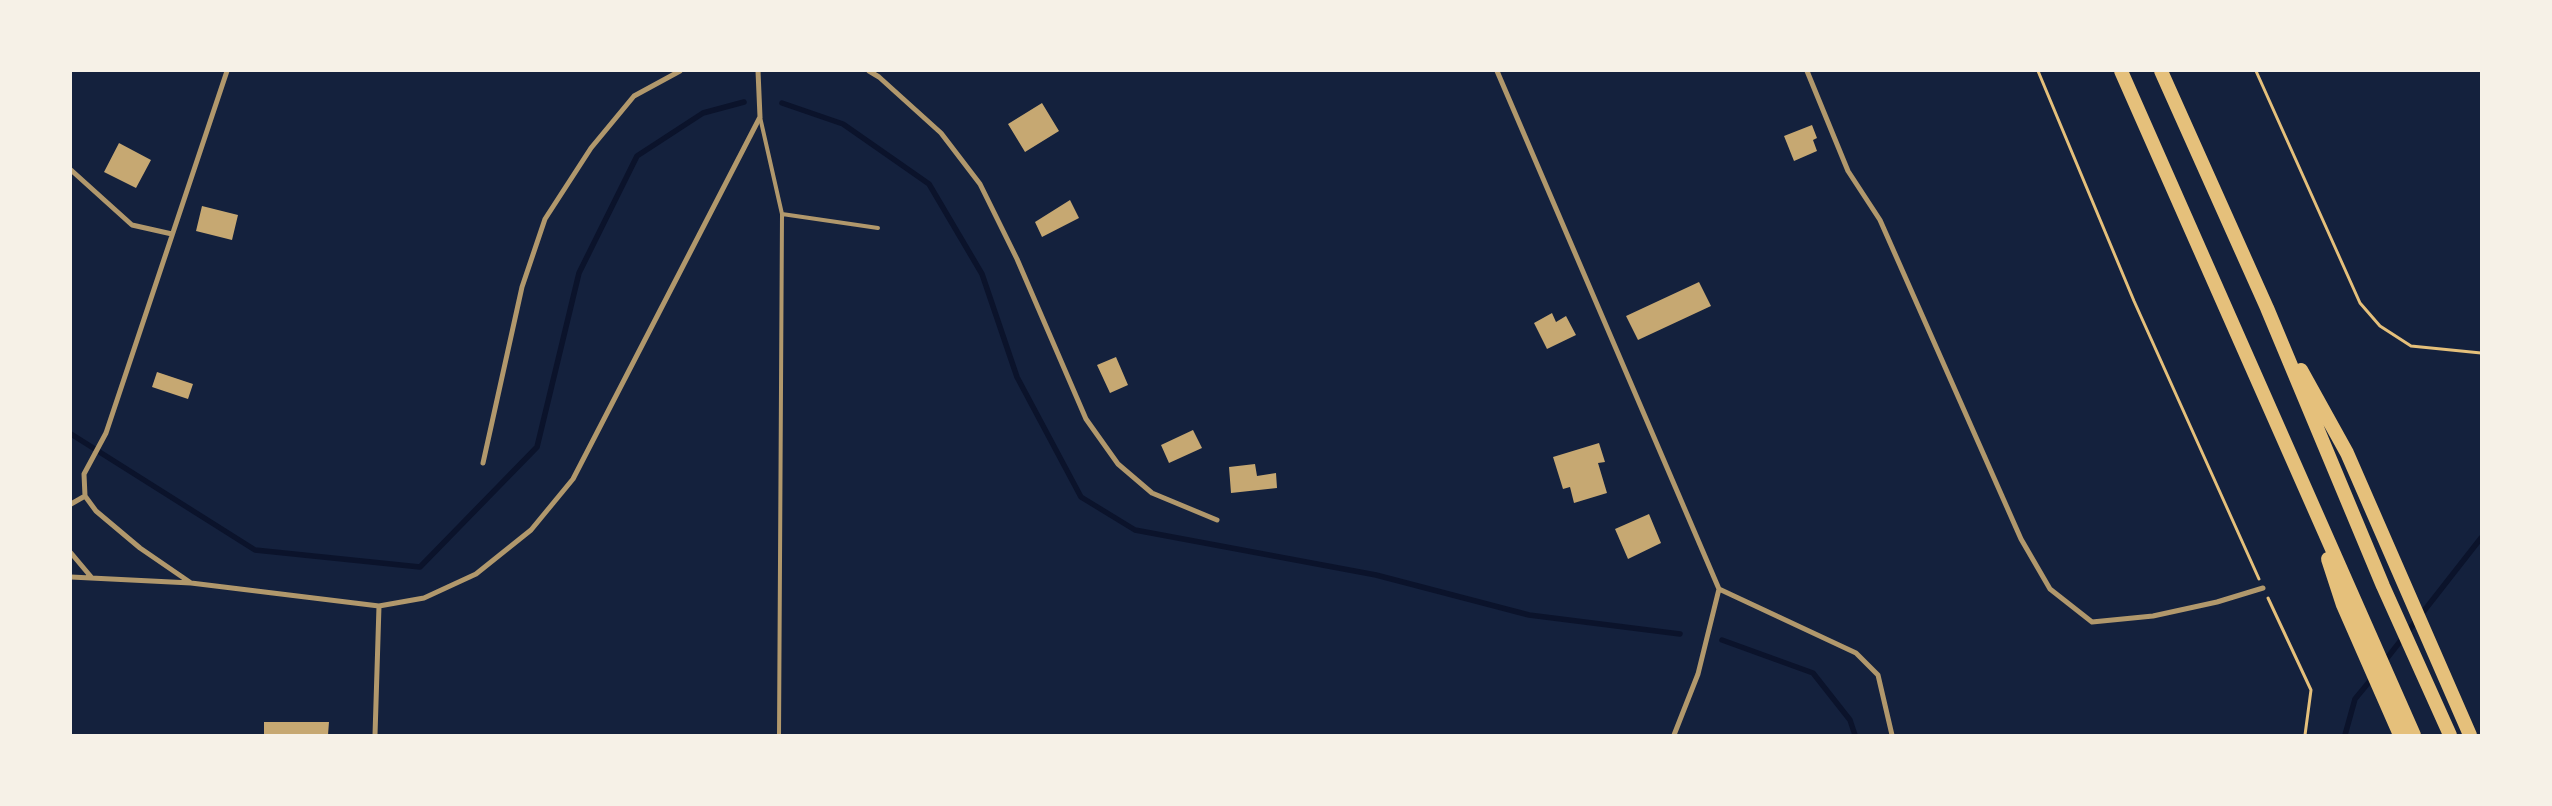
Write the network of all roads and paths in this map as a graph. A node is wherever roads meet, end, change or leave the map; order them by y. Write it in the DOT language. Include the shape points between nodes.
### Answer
graph roads {
  1 [pos="227,71"];
  2 [pos="680,71"];
  3 [pos="758,71"];
  4 [pos="869,71"];
  5 [pos="1497,71"];
  6 [pos="1807,71"];
  7 [pos="2038,71"];
  8 [pos="2122,71"];
  9 [pos="2161,71"];
  10 [pos="2256,71"];
  11 [pos="760,116"];
  12 [pos="71,170"];
  13 [pos="782,214"];
  14 [pos="878,228"];
  15 [pos="172,234"];
  16 [pos="2267,308"];
  17 [pos="2481,353"];
  18 [pos="483,463"];
  19 [pos="85,496"];
  20 [pos="71,504"];
  21 [pos="1217,520"];
  22 [pos="71,553"];
  23 [pos="71,577"];
  24 [pos="92,578"];
  25 [pos="191,583"];
  26 [pos="2263,588"];
  27 [pos="1718,589"];
  28 [pos="379,606"];
  29 [pos="2392,700"];
  30 [pos="375,735"];
  31 [pos="779,735"];
  32 [pos="1674,735"];
  33 [pos="1892,735"];
  34 [pos="2305,735"];
  35 [pos="2400,735"];
  36 [pos="2414,735"];
  37 [pos="2450,735"];
  38 [pos="2470,735"];
  1 -- 15 [label="street"];
  2 -- 18 [label="street" via="634,96 590,148 545,219 522,287"];
  3 -- 11 [label="street"];
  4 -- 21 [label="street" via="941,133 980,184 1017,259 1086,419 1118,464 1152,493"];
  5 -- 27 [label="street"];
  6 -- 26 [label="street" via="1848,171 1880,220 2021,539 2050,589 2092,622 2153,616"];
  7 -- 26 [label="path" via="2134,301"];
  8 -- 29 [label="highway" via="2305,486 2349,602"];
  9 -- 16 [label="highway"];
  10 -- 17 [label="path" via="2360,303 2380,326 2411,346"];
  11 -- 13 [label="lane"];
  11 -- 28 [label="street" via="572,479 532,530 476,574 424,598"];
  12 -- 15 [label="street" via="132,225"];
  13 -- 14 [label="lane"];
  13 -- 31 [label="lane"];
  15 -- 19 [label="street" via="106,433 84,474"];
  16 -- 37 [label="highway" via="2383,586"];
  16 -- 38 [label="highway" via="2347,453"];
  19 -- 20 [label="street"];
  19 -- 25 [label="street" via="96,511 140,548"];
  22 -- 24 [label="street"];
  23 -- 24 [label="street"];
  24 -- 25 [label="street"];
  25 -- 28 [label="street"];
  26 -- 34 [label="path" via="2312,690"];
  27 -- 32 [label="street" via="1698,674"];
  27 -- 33 [label="street" via="1856,653 1878,675"];
  28 -- 30 [label="street"];
  29 -- 35 [label="highway"];
  29 -- 36 [label="highway"];
}
